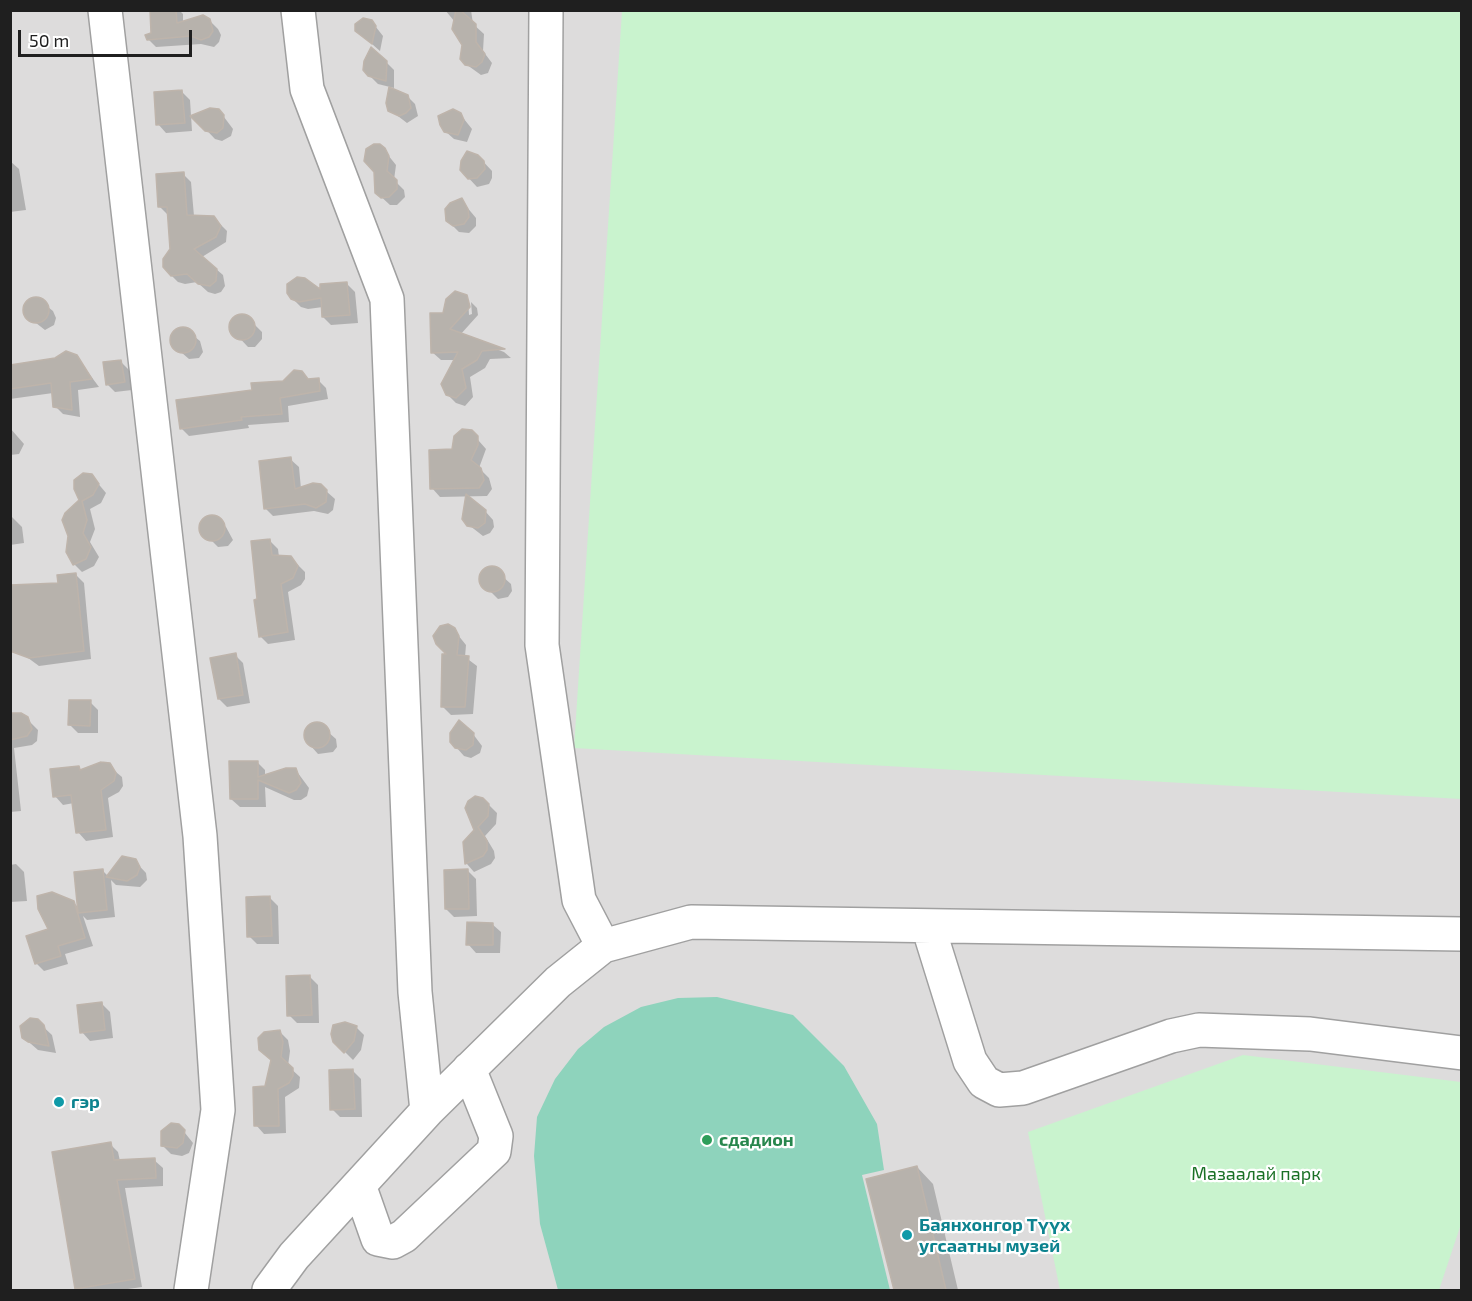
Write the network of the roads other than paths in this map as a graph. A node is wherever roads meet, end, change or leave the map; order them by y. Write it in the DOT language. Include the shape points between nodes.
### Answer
graph roads {
  1 [pos="105,10"];
  2 [pos="298,10"];
  3 [pos="546,10"];
  4 [pos="928,926"];
  5 [pos="1461,934"];
  6 [pos="603,946"];
  7 [pos="1461,1053"];
  8 [pos="469,1069"];
  9 [pos="427,1111"];
  10 [pos="359,1185"];
  11 [pos="191,1290"];
  12 [pos="269,1290"];
  1 -- 11 [label="street" via="200,836 218,1110"];
  2 -- 9 [label="street" via="307,89 387,299 415,992"];
  3 -- 6 [label="street" via="542,645 579,900"];
  4 -- 5 [label="street"];
  4 -- 6 [label="street" via="691,922"];
  4 -- 7 [label="street" via="970,1061 984,1082 999,1090 1023,1088 1199,1029 1310,1034"];
  6 -- 8 [label="street" via="558,982"];
  8 -- 9 [label="street"];
  8 -- 10 [label="street" via="496,1136 494,1150 393,1242 378,1239"];
  9 -- 10 [label="street"];
  10 -- 12 [label="street" via="294,1256"];
}
